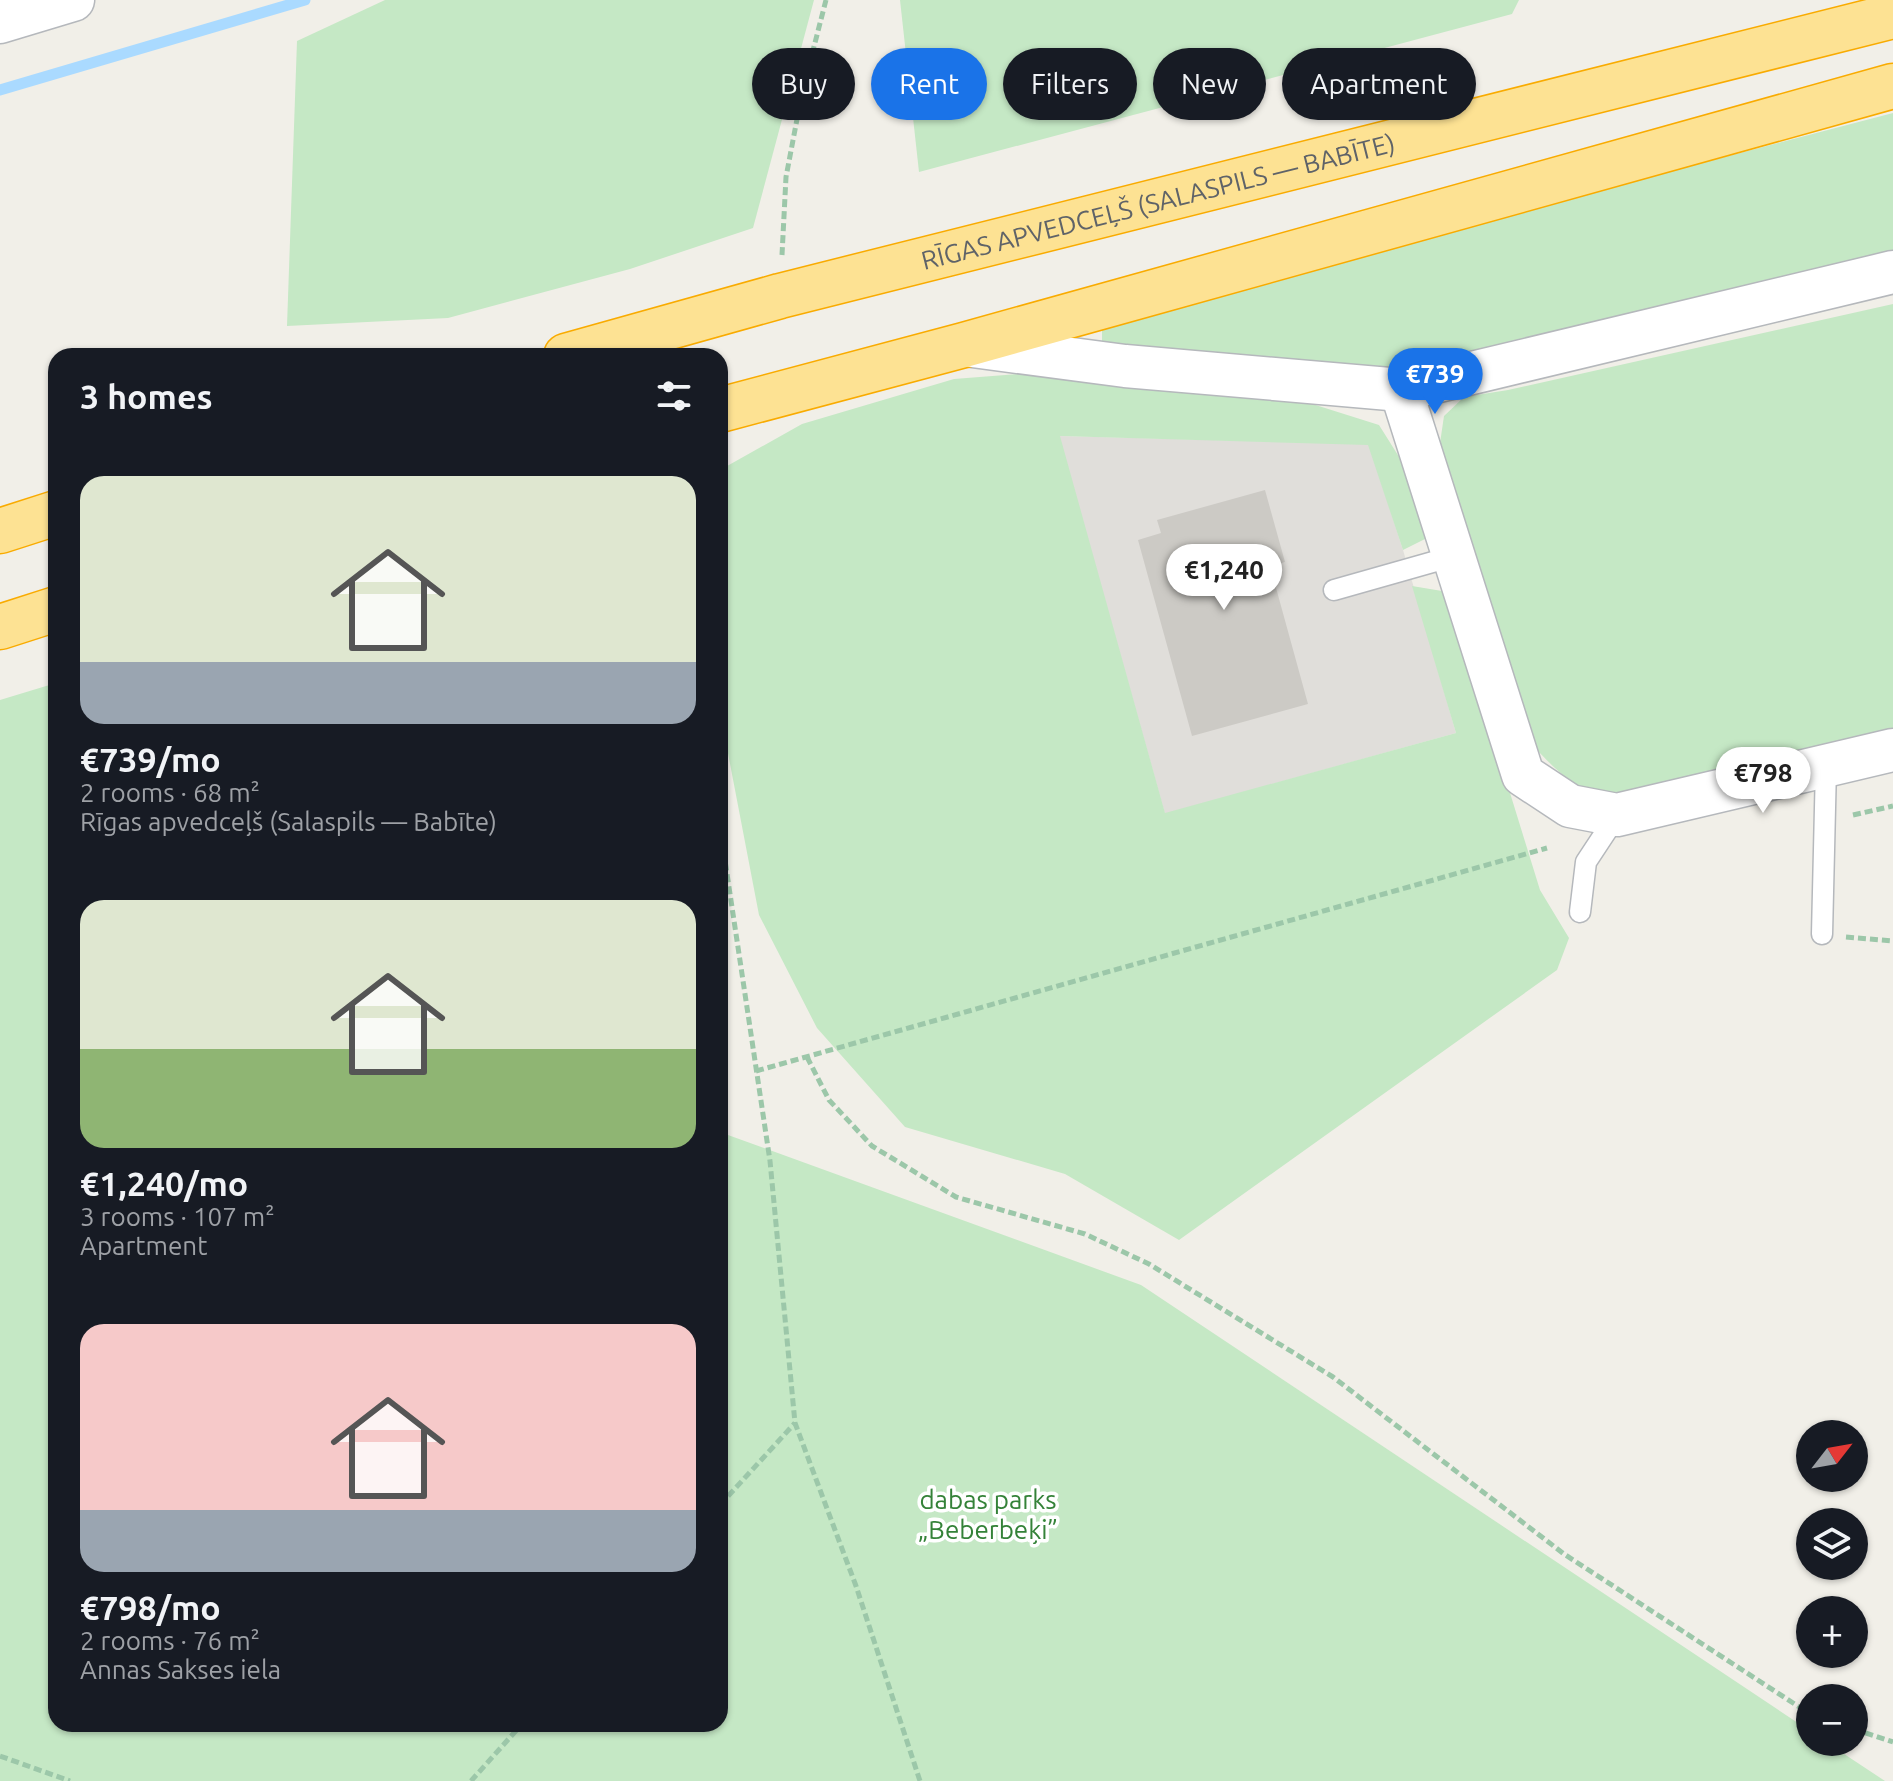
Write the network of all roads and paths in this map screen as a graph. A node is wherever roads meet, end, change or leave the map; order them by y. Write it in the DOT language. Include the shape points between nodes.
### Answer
graph roads {
  1 [pos="73,0"];
  2 [pos="826,0"];
  3 [pos="1893,16"];
  4 [pos="0,22"];
  5 [pos="1893,86"];
  6 [pos="1893,272"];
  7 [pos="780,296"];
  8 [pos="964,345"];
  9 [pos="595,348"];
  10 [pos="1401,390"];
  11 [pos="728,408"];
  12 [pos="48,516"];
  13 [pos="0,531"];
  14 [pos="1454,556"];
  15 [pos="1334,590"];
  16 [pos="48,612"];
  17 [pos="0,627"];
  18 [pos="1893,750"];
  19 [pos="1826,766"];
  20 [pos="1893,806"];
  21 [pos="1617,815"];
  22 [pos="1825,822"];
  23 [pos="1547,848"];
  24 [pos="728,881"];
  25 [pos="1580,912"];
  26 [pos="1822,934"];
  27 [pos="1893,941"];
  28 [pos="807,1057"];
  29 [pos="756,1071"];
  30 [pos="795,1423"];
  31 [pos="728,1496"];
  32 [pos="1796,1705"];
  33 [pos="515,1732"];
  34 [pos="1868,1734"];
  35 [pos="1893,1742"];
  36 [pos="0,1756"];
  37 [pos="70,1781"];
  38 [pos="471,1781"];
  39 [pos="920,1781"];
  1 -- 4 [label="street"];
  2 -- 7 [label="path" via="786,177"];
  3 -- 7 [label="highway, RĪGAS APVEDCEĻŠ (SALASPILS — BABĪTE)"];
  5 -- 8 [label="highway"];
  6 -- 10 [label="street"];
  7 -- 9 [label="highway, RĪGAS APVEDCEĻŠ (SALASPILS — BABĪTE)"];
  8 -- 10 [label="street" via="1125,366"];
  8 -- 11 [label="highway"];
  10 -- 14 [label="street"];
  12 -- 13 [label="highway"];
  14 -- 15 [label="lane"];
  14 -- 21 [label="street" via="1523,775 1570,806"];
  16 -- 17 [label="highway"];
  18 -- 19 [label="street"];
  19 -- 21 [label="street"];
  19 -- 22 [label="lane"];
  20 -- 22 [label="path"];
  21 -- 25 [label="lane" via="1586,862"];
  22 -- 26 [label="lane"];
  23 -- 28 [label="path"];
  24 -- 29 [label="path"];
  26 -- 27 [label="path"];
  28 -- 29 [label="path"];
  28 -- 32 [label="path" via="829,1100 872,1146 956,1197 1085,1234 1149,1264 1333,1377 1564,1554"];
  29 -- 30 [label="path" via="770,1161"];
  30 -- 31 [label="path"];
  30 -- 39 [label="path"];
  33 -- 38 [label="path"];
  34 -- 35 [label="path"];
  36 -- 37 [label="path"];
}
